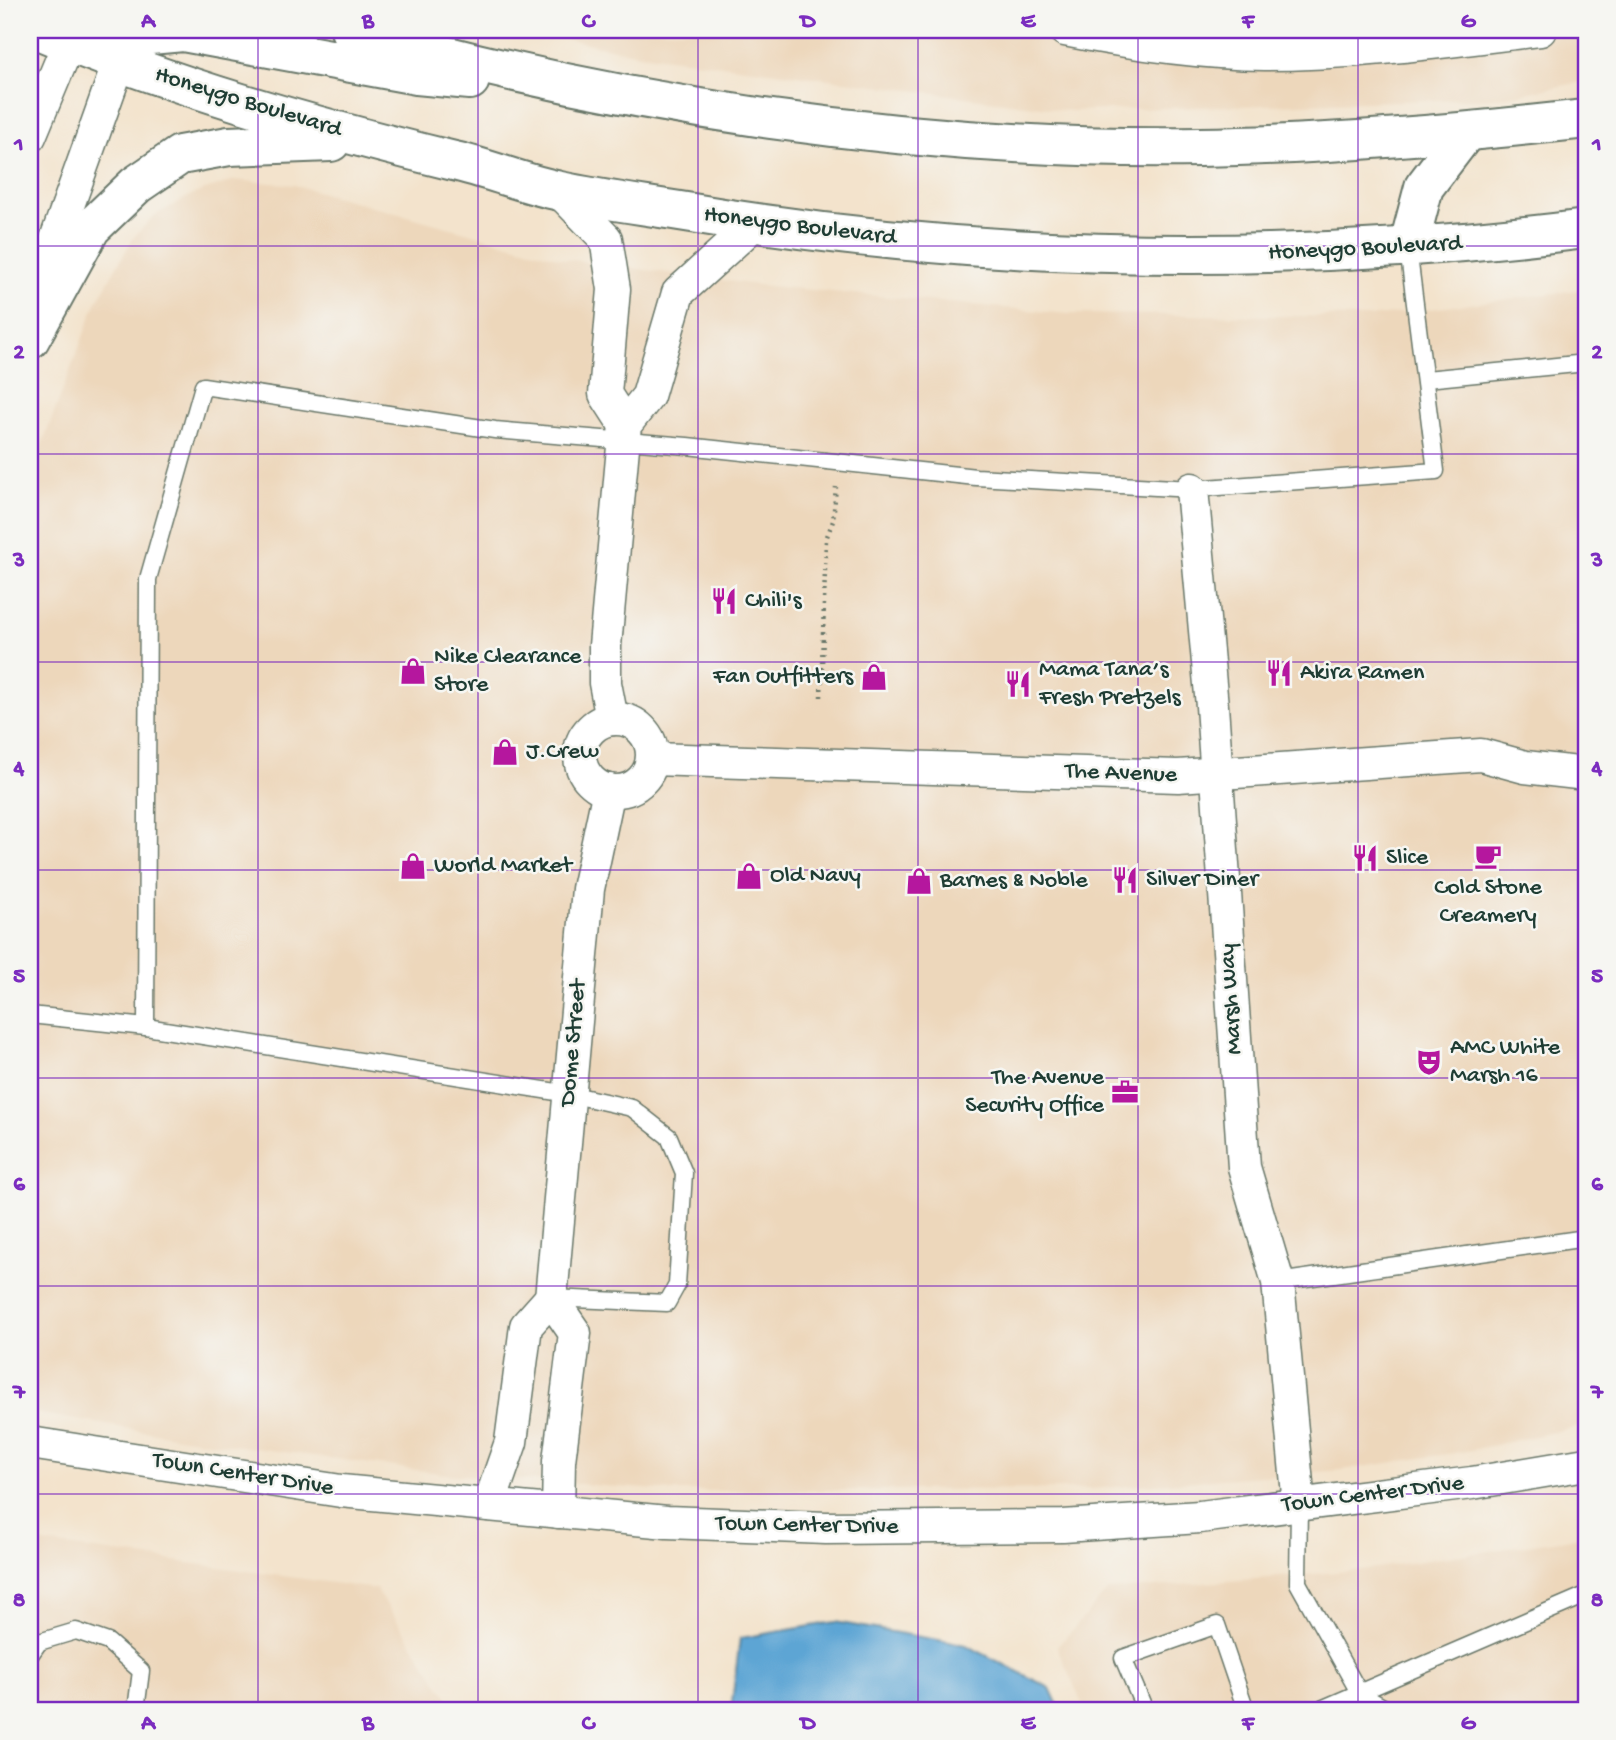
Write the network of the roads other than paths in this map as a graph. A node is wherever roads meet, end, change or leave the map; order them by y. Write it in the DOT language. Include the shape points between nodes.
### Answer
graph roads {
  1 [pos="1065,30"];
  2 [pos="1540,30"];
  3 [pos="363,32"];
  4 [pos="60,34"];
  5 [pos="1384,40"];
  6 [pos="126,43"];
  7 [pos="643,98"];
  8 [pos="1586,119"];
  9 [pos="1466,132"];
  10 [pos="30,136"];
  11 [pos="372,141"];
  12 [pos="559,191"];
  13 [pos="754,224"];
  14 [pos="1586,229"];
  15 [pos="1408,247"];
  16 [pos="30,312"];
  17 [pos="30,339"];
  18 [pos="1586,363"];
  19 [pos="1426,380"];
  20 [pos="624,433"];
  21 [pos="1192,489"];
  22 [pos="612,719"];
  23 [pos="652,759"];
  24 [pos="1216,774"];
  25 [pos="1586,774"];
  26 [pos="609,790"];
  27 [pos="30,1015"];
  28 [pos="146,1027"];
  29 [pos="569,1094"];
  30 [pos="1586,1238"];
  31 [pos="1278,1282"];
  32 [pos="551,1298"];
  33 [pos="30,1443"];
  34 [pos="1586,1464"];
  35 [pos="489,1505"];
  36 [pos="1298,1505"];
  37 [pos="558,1512"];
  38 [pos="1586,1595"];
  39 [pos="30,1655"];
  40 [pos="1360,1694"];
  41 [pos="1586,1705"];
  42 [pos="136,1710"];
  43 [pos="1145,1710"];
  44 [pos="1246,1710"];
  45 [pos="1319,1710"];
  46 [pos="1388,1710"];
  47 [pos="1574,1710"];
  1 -- 5 [label="street" via="1150,45 1262,54"];
  2 -- 5 [label="street"];
  3 -- 7 [label="main road"];
  4 -- 6 [label="main road"];
  4 -- 10 [label="street"];
  6 -- 7 [label="main road" via="183,32 417,75"];
  6 -- 11 [label="main road, Honeygo Boulevard" via="240,105"];
  6 -- 16 [label="street"];
  7 -- 9 [label="main road" via="776,121 1041,144 1198,147"];
  8 -- 9 [label="main road"];
  9 -- 15 [label="main road" via="1424,187"];
  11 -- 12 [label="main road, Honeygo Boulevard"];
  11 -- 17 [label="main road" via="229,146 180,155 136,185 91,228"];
  12 -- 13 [label="main road, Honeygo Boulevard"];
  12 -- 20 [label="street" via="606,239 614,289 605,394"];
  13 -- 15 [label="main road, Honeygo Boulevard" via="1002,249 1149,256"];
  13 -- 20 [label="street" via="678,293 648,396"];
  14 -- 15 [label="main road, Honeygo Boulevard"];
  15 -- 19 [label="lane"];
  18 -- 19 [label="lane"];
  19 -- 21 [label="lane" via="1436,471"];
  20 -- 21 [label="lane" via="976,477"];
  20 -- 22 [label="street" via="605,646 605,683"];
  20 -- 28 [label="lane" via="495,430 202,386 148,579"];
  21 -- 24 [label="street, Marsh Way"];
  22 -- 23 [label="street" via="642,729"];
  22 -- 26 [label="street" via="591,728 584,737 580,759 590,780"];
  23 -- 24 [label="street, The Avenue"];
  23 -- 26 [label="street" via="642,780"];
  24 -- 25 [label="street, The Avenue" via="1454,755 1481,755"];
  24 -- 31 [label="street, Marsh Way" via="1244,1167"];
  26 -- 29 [label="street, Dome Street" via="588,889"];
  27 -- 28 [label="lane"];
  28 -- 29 [label="lane"];
  29 -- 32 [label="street, Dome Street"];
  29 -- 32 [label="lane" via="632,1108 669,1137 684,1173 677,1285 667,1303"];
  30 -- 31 [label="lane"];
  31 -- 36 [label="street, Marsh Way"];
  32 -- 35 [label="street" via="526,1326 511,1441"];
  32 -- 37 [label="street" via="575,1333 559,1461"];
  33 -- 35 [label="street, Town Center Drive" via="341,1491"];
  34 -- 36 [label="street, Town Center Drive"];
  35 -- 37 [label="street, Town Center Drive"];
  36 -- 37 [label="street, Town Center Drive" via="1200,1517 1049,1526 826,1528"];
  36 -- 40 [label="lane" via="1298,1583"];
  38 -- 40 [label="lane"];
  39 -- 42 [label="lane" via="38,1642 76,1631 108,1642 141,1671"];
  40 -- 45 [label="lane"];
  40 -- 46 [label="lane"];
  41 -- 47 [label="lane"];
  43 -- 44 [label="lane" via="1123,1658 1217,1625"];
}
